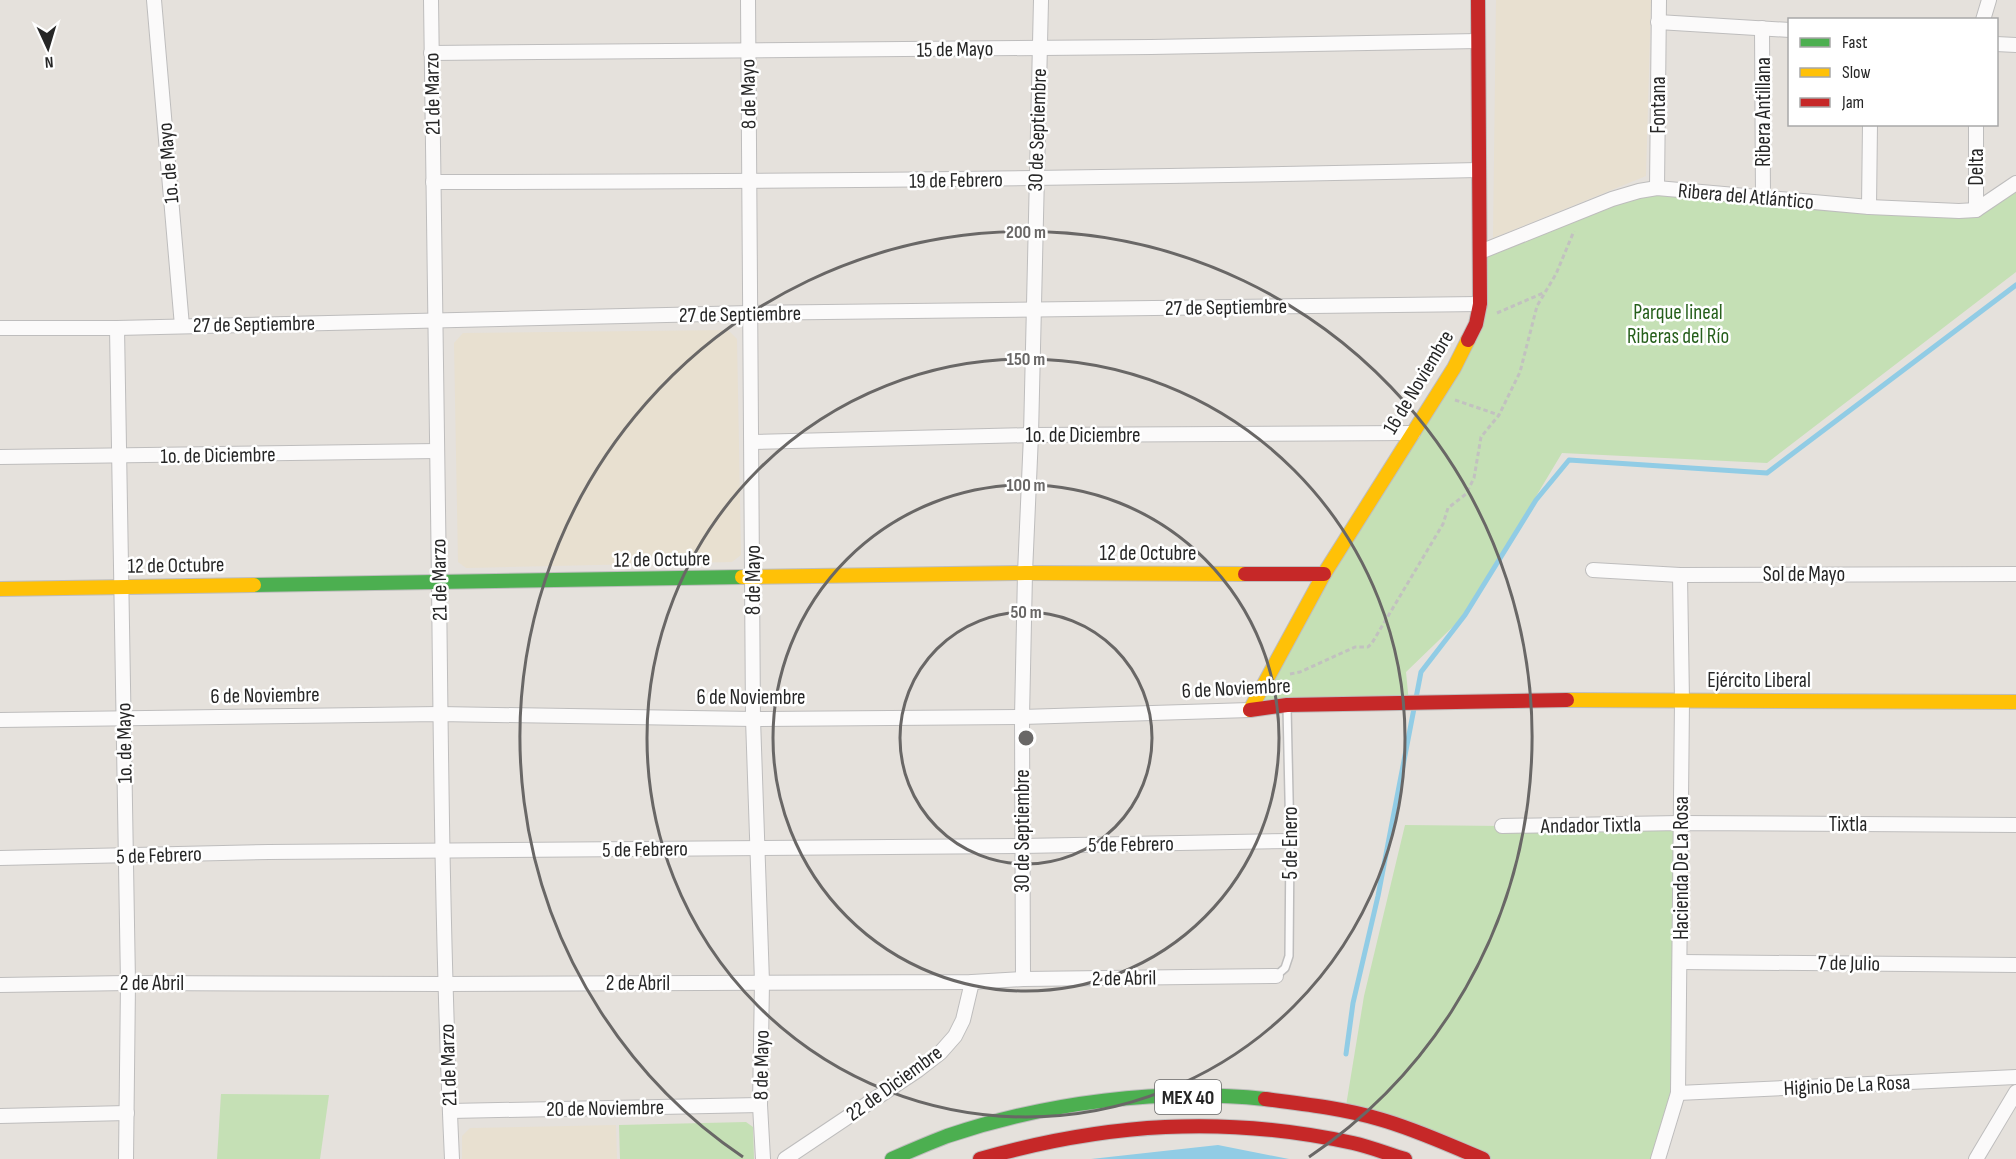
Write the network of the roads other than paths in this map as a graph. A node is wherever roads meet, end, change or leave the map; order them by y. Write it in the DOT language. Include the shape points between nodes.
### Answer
graph roads {
  1 [pos="154,0"];
  2 [pos="431,0"];
  3 [pos="748,0"];
  4 [pos="1041,0"];
  5 [pos="1478,0"];
  6 [pos="1659,0"];
  7 [pos="1989,0"];
  8 [pos="1984,18"];
  9 [pos="1658,22"];
  10 [pos="1762,27"];
  11 [pos="1788,30"];
  12 [pos="1478,41"];
  13 [pos="1998,44"];
  14 [pos="2016,45"];
  15 [pos="1040,48"];
  16 [pos="748,52"];
  17 [pos="431,53"];
  18 [pos="1870,126"];
  19 [pos="1976,126"];
  20 [pos="1478,170"];
  21 [pos="1036,179"];
  22 [pos="434,182"];
  23 [pos="749,182"];
  24 [pos="2016,183"];
  25 [pos="1657,188"];
  26 [pos="1763,197"];
  27 [pos="1869,207"];
  28 [pos="1976,210"];
  29 [pos="1480,252"];
  30 [pos="1480,304"];
  31 [pos="1032,310"];
  32 [pos="751,313"];
  33 [pos="435,319"];
  34 [pos="182,326"];
  35 [pos="0,328"];
  36 [pos="117,328"];
  37 [pos="1413,433"];
  38 [pos="1031,435"];
  39 [pos="753,442"];
  40 [pos="437,451"];
  41 [pos="121,456"];
  42 [pos="0,457"];
  43 [pos="1593,570"];
  44 [pos="1024,573"];
  45 [pos="1324,574"];
  46 [pos="1680,574"];
  47 [pos="2016,574"];
  48 [pos="753,578"];
  49 [pos="439,583"];
  50 [pos="121,587"];
  51 [pos="0,589"];
  52 [pos="1502,700"];
  53 [pos="1682,701"];
  54 [pos="2016,702"];
  55 [pos="1287,705"];
  56 [pos="1250,710"];
  57 [pos="439,714"];
  58 [pos="123,717"];
  59 [pos="1022,717"];
  60 [pos="753,718"];
  61 [pos="0,720"];
  62 [pos="1680,823"];
  63 [pos="2016,825"];
  64 [pos="1502,826"];
  65 [pos="1290,841"];
  66 [pos="1022,846"];
  67 [pos="759,848"];
  68 [pos="442,851"];
  69 [pos="126,856"];
  70 [pos="0,858"];
  71 [pos="1681,962"];
  72 [pos="2016,965"];
  73 [pos="1276,976"];
  74 [pos="1023,979"];
  75 [pos="762,982"];
  76 [pos="972,982"];
  77 [pos="128,983"];
  78 [pos="445,984"];
  79 [pos="0,985"];
  80 [pos="2016,1077"];
  81 [pos="2016,1092"];
  82 [pos="1678,1093"];
  83 [pos="760,1105"];
  84 [pos="450,1111"];
  85 [pos="127,1113"];
  86 [pos="0,1116"];
  87 [pos="126,1159"];
  88 [pos="452,1159"];
  89 [pos="763,1159"];
  90 [pos="785,1159"];
  91 [pos="892,1159"];
  92 [pos="980,1159"];
  93 [pos="1406,1159"];
  94 [pos="1483,1159"];
  95 [pos="1658,1159"];
  96 [pos="1976,1159"];
  1 -- 34 [label="street, 1o. de Mayo"];
  2 -- 17 [label="street, 21 de Marzo"];
  3 -- 16 [label="street, 8 de Mayo"];
  4 -- 15 [label="street, 30 de Septiembre"];
  5 -- 12 [label="main road, 16 de Noviembre"];
  6 -- 9 [label="street"];
  7 -- 8 [label="street"];
  9 -- 10 [label="street"];
  9 -- 25 [label="street, Fontana"];
  10 -- 11 [label="street"];
  10 -- 26 [label="street, Ribera Antillana"];
  12 -- 15 [label="street, 15 de Mayo"];
  12 -- 20 [label="main road, 16 de Noviembre"];
  13 -- 14 [label="street"];
  15 -- 16 [label="street, 15 de Mayo"];
  15 -- 21 [label="street, 30 de Septiembre"];
  16 -- 17 [label="street, 15 de Mayo"];
  16 -- 23 [label="street, 8 de Mayo"];
  17 -- 22 [label="street, 21 de Marzo"];
  18 -- 27 [label="street"];
  19 -- 28 [label="street, Delta"];
  20 -- 21 [label="street, 19 de Febrero"];
  20 -- 29 [label="main road, 16 de Noviembre"];
  21 -- 23 [label="street, 19 de Febrero"];
  21 -- 31 [label="street, 30 de Septiembre"];
  22 -- 23 [label="street, 19 de Febrero"];
  22 -- 33 [label="street, 21 de Marzo"];
  23 -- 32 [label="street, 8 de Mayo"];
  24 -- 28 [label="street"];
  25 -- 26 [label="street, Ribera del Atlántico"];
  25 -- 29 [label="street, Ribera del Atlántico" via="1621,196"];
  26 -- 27 [label="street, Ribera del Atlántico"];
  27 -- 28 [label="street, Ribera del Atlántico"];
  29 -- 30 [label="main road, 16 de Noviembre"];
  30 -- 31 [label="street, 27 de Septiembre"];
  30 -- 37 [label="main road, 16 de Noviembre" via="1476,324 1454,368"];
  31 -- 32 [label="street, 27 de Septiembre"];
  31 -- 38 [label="street, 30 de Septiembre"];
  32 -- 33 [label="street, 27 de Septiembre"];
  32 -- 39 [label="street, 8 de Mayo"];
  33 -- 34 [label="street, 27 de Septiembre"];
  33 -- 40 [label="street, 21 de Marzo"];
  34 -- 36 [label="street, 27 de Septiembre"];
  35 -- 36 [label="street, 27 de Septiembre"];
  36 -- 41 [label="street, 1o. de Mayo"];
  37 -- 38 [label="street, 1o. de Diciembre"];
  37 -- 45 [label="main road, 16 de Noviembre"];
  38 -- 39 [label="street, 1o. de Diciembre"];
  38 -- 44 [label="street, 30 de Septiembre"];
  39 -- 48 [label="street, 8 de Mayo"];
  40 -- 41 [label="street, 1o. de Diciembre"];
  40 -- 49 [label="street, 21 de Marzo"];
  41 -- 42 [label="street, 1o. de Diciembre"];
  41 -- 50 [label="street, 1o. de Mayo"];
  43 -- 46 [label="street, Sol de Mayo"];
  44 -- 45 [label="main road, 12 de Octubre"];
  44 -- 48 [label="main road, 12 de Octubre"];
  44 -- 59 [label="street, 30 de Septiembre"];
  45 -- 56 [label="main road, 16 de Noviembre"];
  46 -- 47 [label="street, Sol de Mayo"];
  46 -- 53 [label="street, Hacienda De La Rosa"];
  48 -- 49 [label="main road, 12 de Octubre"];
  48 -- 60 [label="street, 8 de Mayo"];
  49 -- 50 [label="main road, 12 de Octubre"];
  49 -- 57 [label="street, 21 de Marzo"];
  50 -- 51 [label="main road, 12 de Octubre"];
  50 -- 58 [label="street, 1o. de Mayo"];
  52 -- 53 [label="main road, Ejército Liberal"];
  52 -- 55 [label="main road, 6 de Noviembre"];
  53 -- 54 [label="main road, Ejército Liberal"];
  53 -- 62 [label="street, Hacienda De La Rosa"];
  55 -- 56 [label="main road, 6 de Noviembre"];
  55 -- 65 [label="lane, 5 de Enero"];
  56 -- 59 [label="street, 6 de Noviembre"];
  57 -- 58 [label="street, 6 de Noviembre"];
  57 -- 60 [label="street, 6 de Noviembre"];
  57 -- 68 [label="street, 21 de Marzo"];
  58 -- 61 [label="street, 6 de Noviembre"];
  58 -- 69 [label="street, 1o. de Mayo"];
  59 -- 60 [label="street, 6 de Noviembre"];
  59 -- 66 [label="street, 30 de Septiembre"];
  60 -- 67 [label="street, 8 de Mayo"];
  62 -- 63 [label="street, Tixtla"];
  62 -- 64 [label="street, Andador Tixtla"];
  62 -- 71 [label="street, Hacienda De La Rosa"];
  65 -- 66 [label="street, 5 de Febrero"];
  65 -- 73 [label="lane, 5 de Enero" via="1289,956 1285,968"];
  66 -- 67 [label="street, 5 de Febrero"];
  66 -- 74 [label="street, 30 de Septiembre"];
  67 -- 68 [label="street, 5 de Febrero"];
  67 -- 75 [label="street, 8 de Mayo"];
  68 -- 69 [label="street, 5 de Febrero"];
  68 -- 78 [label="street, 21 de Marzo"];
  69 -- 70 [label="street, 5 de Febrero"];
  69 -- 77 [label="street, 1o. de Mayo"];
  71 -- 72 [label="street, 7 de Julio"];
  71 -- 82 [label="street, Hacienda De La Rosa"];
  73 -- 74 [label="street, 2 de Abril"];
  74 -- 76 [label="street, 2 de Abril"];
  75 -- 76 [label="street, 2 de Abril"];
  75 -- 78 [label="street, 2 de Abril"];
  75 -- 83 [label="street, 8 de Mayo"];
  76 -- 90 [label="street, 22 de Diciembre" via="963,1020 940,1053"];
  77 -- 78 [label="street, 2 de Abril"];
  77 -- 79 [label="street, 2 de Abril"];
  77 -- 85 [label="street, 1o. de Mayo"];
  78 -- 84 [label="street, 21 de Marzo"];
  80 -- 82 [label="street, Higinio De La Rosa"];
  81 -- 96 [label="street"];
  82 -- 95 [label="street, Hacienda De La Rosa"];
  83 -- 84 [label="street, 20 de Noviembre"];
  83 -- 89 [label="street, 8 de Mayo"];
  84 -- 88 [label="street, 21 de Marzo"];
  85 -- 86 [label="street"];
  85 -- 87 [label="street, 1o. de Mayo"];
  91 -- 94 [label="main road, MEX 40" via="970,1128 1048,1109 1137,1098 1223,1095 1296,1102 1364,1115"];
  92 -- 93 [label="main road, MEX 40" via="1100,1131 1228,1126 1289,1131 1355,1143"];
}
